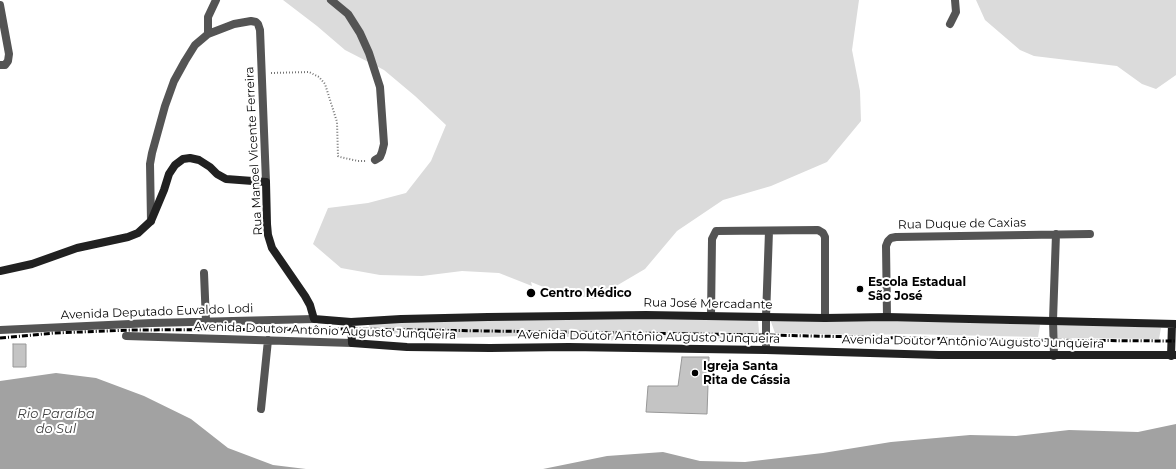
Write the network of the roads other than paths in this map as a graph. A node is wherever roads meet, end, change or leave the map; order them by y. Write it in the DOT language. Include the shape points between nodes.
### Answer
graph roads {
  1 [pos="216,0"];
  2 [pos="331,0"];
  3 [pos="955,0"];
  4 [pos="0,4"];
  5 [pos="950,24"];
  6 [pos="208,34"];
  7 [pos="0,65"];
  8 [pos="375,160"];
  9 [pos="266,182"];
  10 [pos="151,222"];
  11 [pos="769,231"];
  12 [pos="1056,234"];
  13 [pos="1090,234"];
  14 [pos="0,271"];
  15 [pos="204,273"];
  16 [pos="711,316"];
  17 [pos="766,317"];
  18 [pos="887,317"];
  19 [pos="825,318"];
  20 [pos="314,319"];
  21 [pos="1053,320"];
  22 [pos="206,322"];
  23 [pos="351,322"];
  24 [pos="1174,324"];
  25 [pos="0,330"];
  26 [pos="126,336"];
  27 [pos="268,340"];
  28 [pos="352,343"];
  29 [pos="766,350"];
  30 [pos="1174,355"];
  31 [pos="1054,356"];
  32 [pos="261,409"];
  1 -- 6 [label="street" via="208,17"];
  2 -- 8 [label="street" via="348,14 360,33 380,87 384,144 380,157"];
  3 -- 5 [label="street" via="956,12"];
  4 -- 7 [label="street" via="8,54 8,61"];
  6 -- 9 [label="street, Rua Manoel Vicente Ferreira" via="234,24 251,21 258,24"];
  6 -- 10 [label="street" via="196,45 185,61 165,106 150,164"];
  9 -- 10 [label="street" via="226,179 199,160 183,159 169,174"];
  9 -- 20 [label="street, Rua Manoel Vicente Ferreira" via="268,235 272,248 305,296"];
  10 -- 14 [label="street" via="138,233 128,237 77,248 32,264"];
  11 -- 16 [label="street" via="715,232 712,239"];
  11 -- 17 [label="street"];
  11 -- 19 [label="street" via="818,230 823,233"];
  12 -- 13 [label="street, Rua Duque de Caxias"];
  12 -- 18 [label="street, Rua Duque de Caxias" via="891,238 886,246"];
  12 -- 21 [label="street"];
  15 -- 22 [label="street"];
  16 -- 17 [label="street, Rua José Mercadante"];
  16 -- 23 [label="street, Rua José Mercadante" via="480,317"];
  17 -- 19 [label="street, Rua José Mercadante"];
  17 -- 29 [label="street"];
  18 -- 19 [label="street, Rua José Mercadante"];
  18 -- 21 [label="street, Rua José Mercadante"];
  20 -- 22 [label="street, Avenida Deputado Euvaldo Lodi"];
  20 -- 23 [label="street, Rua José Mercadante"];
  21 -- 24 [label="street, Rua José Mercadante"];
  21 -- 31 [label="street"];
  22 -- 25 [label="street, Avenida Deputado Euvaldo Lodi"];
  23 -- 28 [label="street"];
  24 -- 30 [label="street"];
  26 -- 27 [label="street, Avenida Doutor Antônio Augusto Junqueira"];
  27 -- 28 [label="street, Avenida Doutor Antônio Augusto Junqueira"];
  27 -- 32 [label="street"];
  28 -- 29 [label="street, Avenida Doutor Antônio Augusto Junqueira" via="436,348"];
  29 -- 31 [label="street, Avenida Doutor Antônio Augusto Junqueira"];
  30 -- 31 [label="street, Avenida Doutor Antônio Augusto Junqueira"];
}
